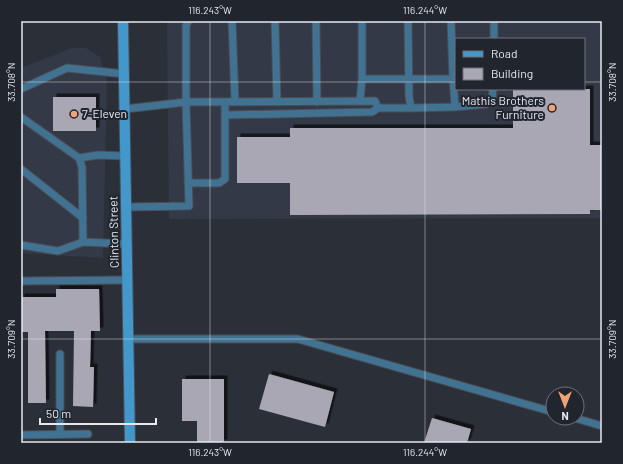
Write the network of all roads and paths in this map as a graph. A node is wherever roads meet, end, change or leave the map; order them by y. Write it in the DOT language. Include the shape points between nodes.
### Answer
graph roads {
  1 [pos="123,21"];
  2 [pos="188,21"];
  3 [pos="232,21"];
  4 [pos="275,21"];
  5 [pos="316,21"];
  6 [pos="362,21"];
  7 [pos="408,21"];
  8 [pos="451,21"];
  9 [pos="494,21"];
  10 [pos="494,38"];
  11 [pos="125,74"];
  12 [pos="453,78"];
  13 [pos="362,79"];
  14 [pos="409,79"];
  15 [pos="21,90"];
  16 [pos="493,90"];
  17 [pos="235,101"];
  18 [pos="360,101"];
  19 [pos="186,102"];
  20 [pos="225,102"];
  21 [pos="277,102"];
  22 [pos="317,102"];
  23 [pos="455,107"];
  24 [pos="378,108"];
  25 [pos="411,108"];
  26 [pos="125,109"];
  27 [pos="225,115"];
  28 [pos="21,117"];
  29 [pos="126,156"];
  30 [pos="79,158"];
  31 [pos="21,169"];
  32 [pos="188,183"];
  33 [pos="127,207"];
  34 [pos="83,218"];
  35 [pos="83,242"];
  36 [pos="127,244"];
  37 [pos="21,245"];
  38 [pos="128,280"];
  39 [pos="21,281"];
  40 [pos="129,339"];
  41 [pos="60,354"];
  42 [pos="545,410"];
  43 [pos="585,421"];
  44 [pos="602,426"];
  45 [pos="60,434"];
  46 [pos="88,434"];
  47 [pos="21,435"];
  48 [pos="38,435"];
  49 [pos="38,443"];
  50 [pos="130,443"];
  1 -- 11 [label="street, Clinton Street"];
  2 -- 19 [label="lane"];
  3 -- 17 [label="lane"];
  4 -- 21 [label="lane"];
  5 -- 22 [label="lane"];
  6 -- 13 [label="lane"];
  7 -- 14 [label="lane"];
  8 -- 12 [label="lane"];
  9 -- 10 [label="lane"];
  11 -- 15 [label="lane" via="67,68"];
  11 -- 26 [label="street, Clinton Street"];
  12 -- 14 [label="lane"];
  12 -- 23 [label="lane"];
  13 -- 14 [label="lane"];
  13 -- 18 [label="lane"];
  14 -- 25 [label="lane"];
  16 -- 23 [label="lane" via="492,99 486,104"];
  17 -- 20 [label="lane"];
  17 -- 21 [label="lane"];
  18 -- 22 [label="lane"];
  18 -- 24 [label="lane" via="375,101"];
  19 -- 20 [label="lane"];
  19 -- 26 [label="lane"];
  19 -- 32 [label="lane"];
  20 -- 27 [label="lane"];
  21 -- 22 [label="lane"];
  23 -- 25 [label="lane"];
  24 -- 25 [label="lane"];
  24 -- 27 [label="lane" via="372,112"];
  26 -- 29 [label="street, Clinton Street"];
  27 -- 32 [label="lane" via="225,179 219,183"];
  28 -- 30 [label="lane"];
  29 -- 30 [label="lane" via="98,155"];
  29 -- 33 [label="street, Clinton Street"];
  30 -- 34 [label="lane" via="82,168"];
  31 -- 34 [label="lane"];
  32 -- 33 [label="lane" via="189,206"];
  33 -- 36 [label="street, Clinton Street"];
  34 -- 35 [label="lane"];
  35 -- 36 [label="lane"];
  35 -- 37 [label="lane" via="58,251"];
  36 -- 38 [label="street, Clinton Street"];
  38 -- 39 [label="lane"];
  38 -- 40 [label="street, Clinton Street"];
  40 -- 42 [label="lane" via="298,339"];
  40 -- 50 [label="street, Clinton Street"];
  41 -- 45 [label="lane"];
  43 -- 44 [label="lane"];
  45 -- 46 [label="lane"];
  45 -- 48 [label="lane"];
  47 -- 48 [label="lane"];
  48 -- 49 [label="lane"];
}
